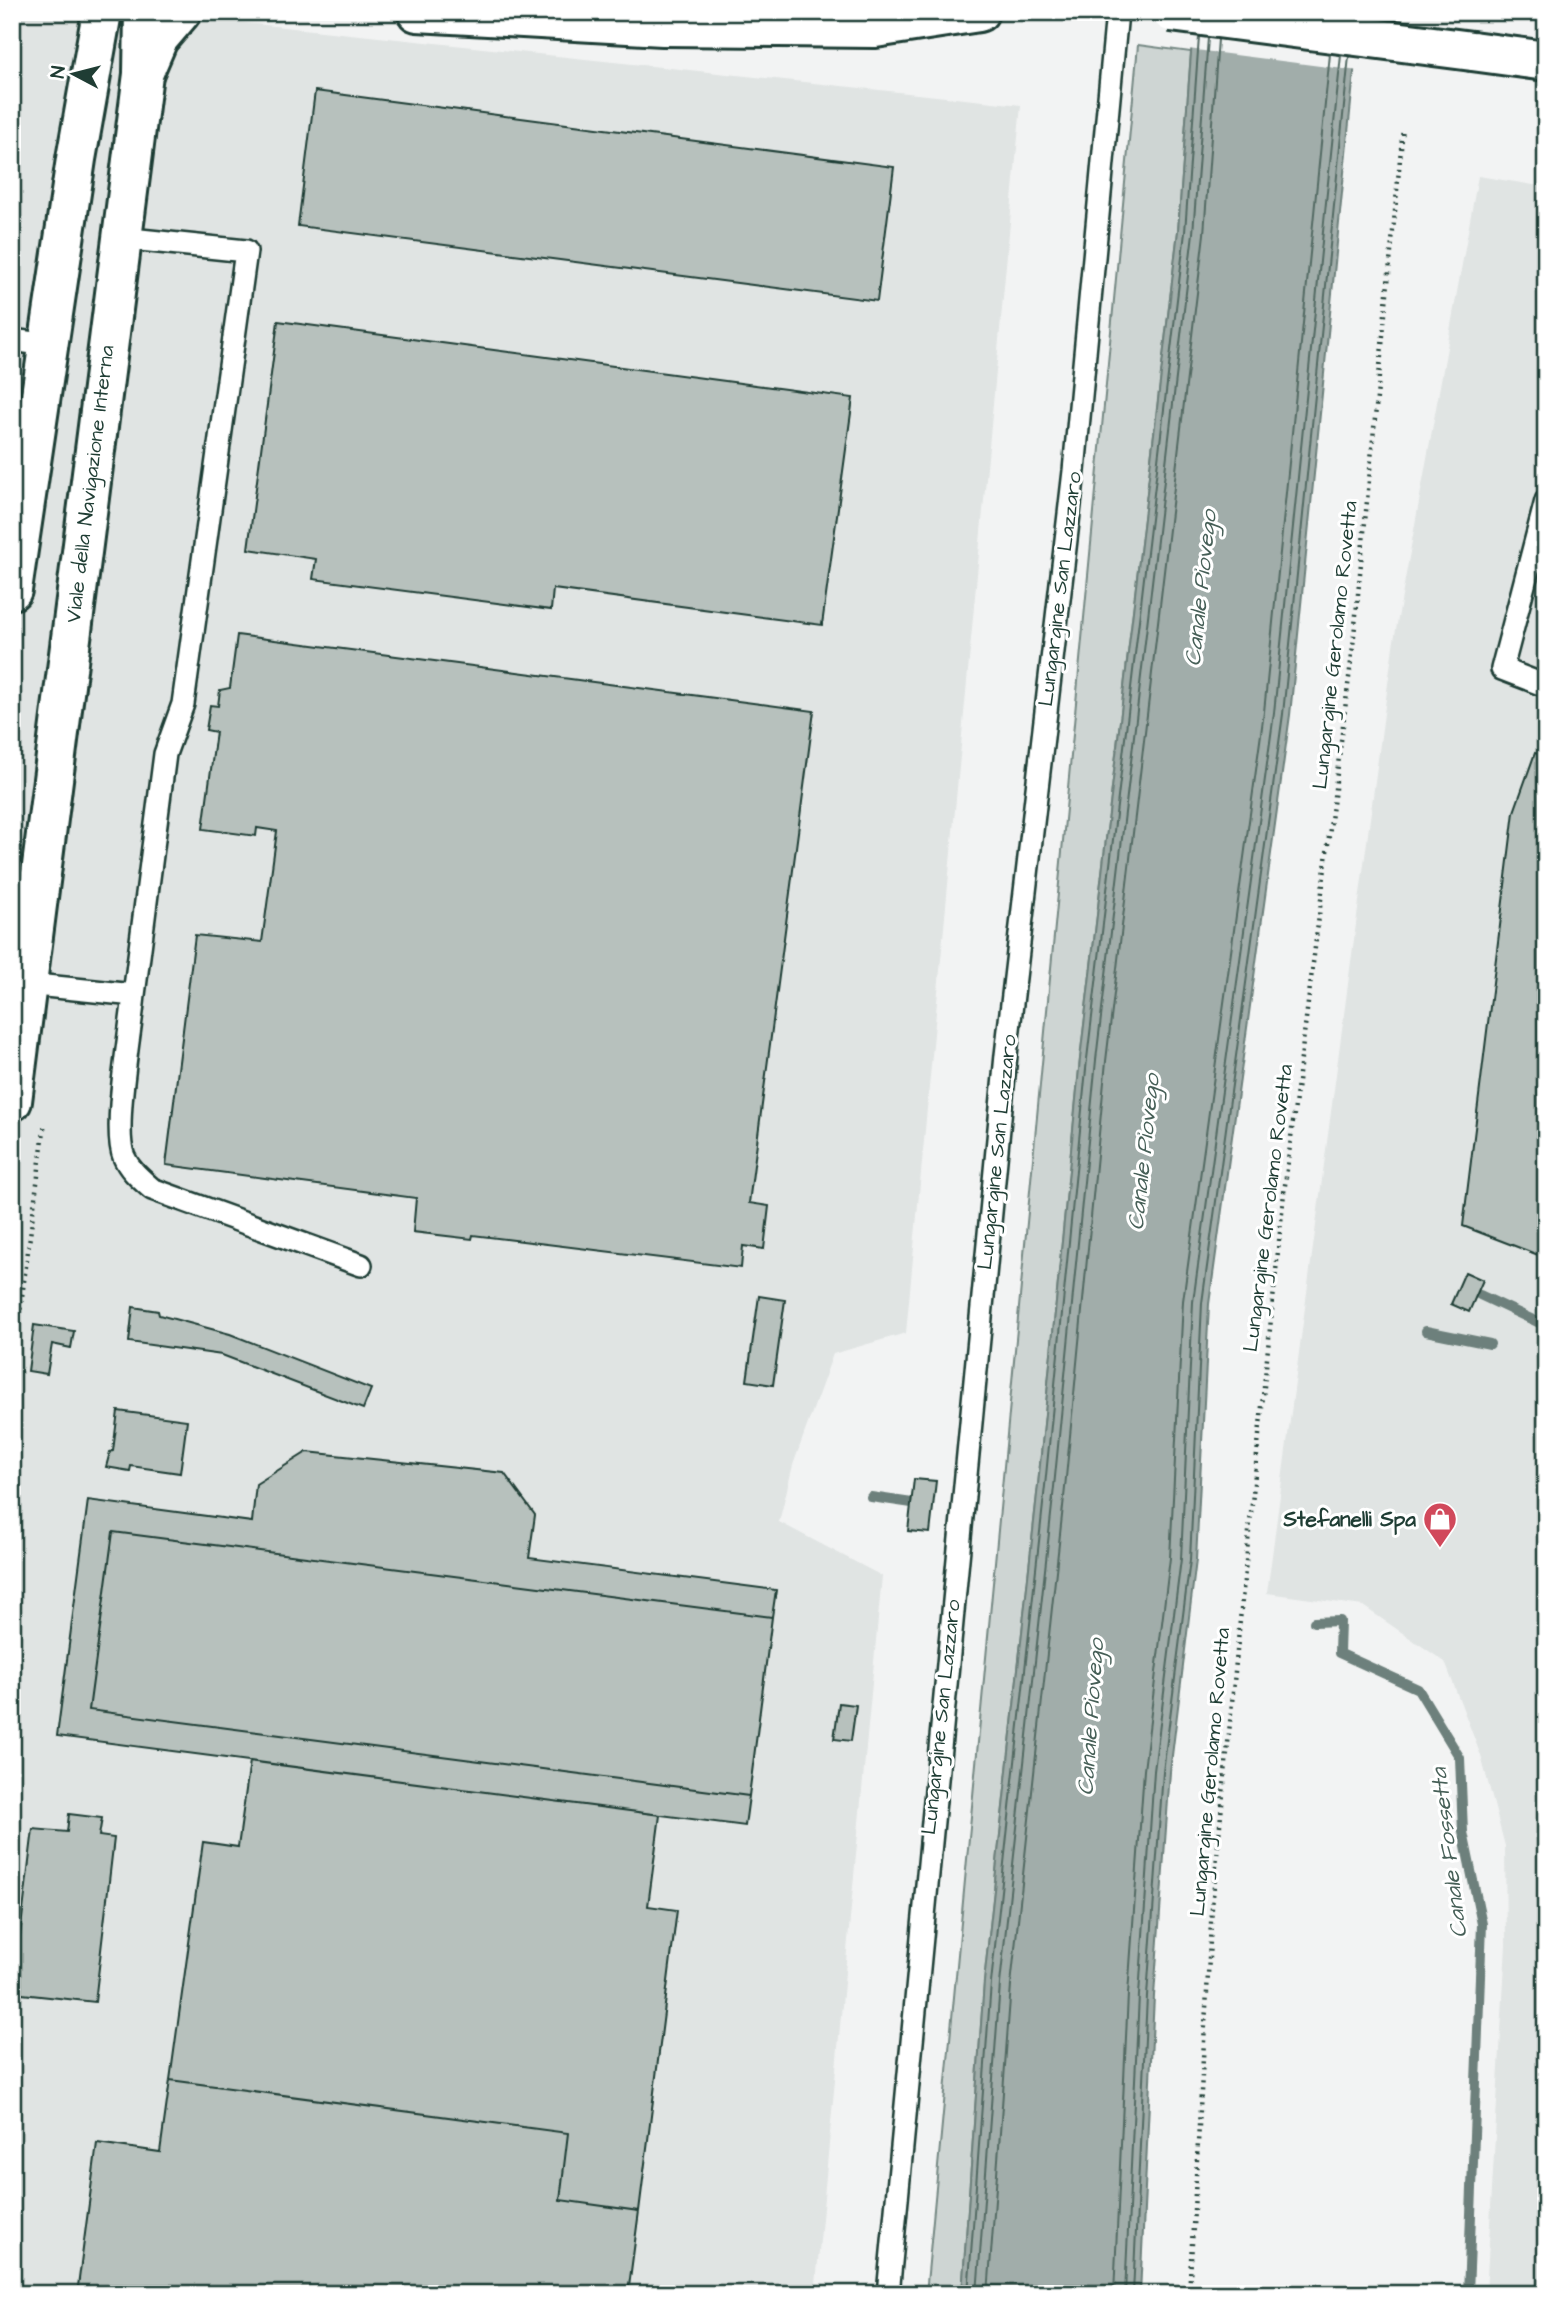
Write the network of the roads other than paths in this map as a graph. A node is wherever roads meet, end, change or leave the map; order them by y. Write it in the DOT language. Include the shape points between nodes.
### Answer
graph roads {
  1 [pos="102,12"];
  2 [pos="144,12"];
  3 [pos="181,12"];
  4 [pos="417,12"];
  5 [pos="979,12"];
  6 [pos="1117,12"];
  7 [pos="1171,12"];
  8 [pos="1546,61"];
  9 [pos="143,74"];
  10 [pos="121,238"];
  11 [pos="30,343"];
  12 [pos="1546,502"];
  13 [pos="12,590"];
  14 [pos="1546,686"];
  15 [pos="23,965"];
  16 [pos="134,995"];
  17 [pos="16,1039"];
  18 [pos="12,1101"];
  19 [pos="361,1265"];
  20 [pos="888,2294"];
  1 -- 11 [label="main road" via="76,159"];
  2 -- 9 [label="main road, Viale della Navigazione Interna"];
  3 -- 9 [label="main road" via="158,39"];
  4 -- 5 [label="main road" via="663,26 875,28"];
  6 -- 20 [label="lane, Lungargine San Lazzaro" via="1074,471 1002,1097"];
  7 -- 8 [label="main road, bridge"];
  9 -- 10 [label="main road, Viale della Navigazione Interna"];
  10 -- 15 [label="main road, Viale della Navigazione Interna"];
  10 -- 16 [label="lane" via="246,251 183,704 165,754"];
  11 -- 13 [label="main road"];
  12 -- 14 [label="lane" via="1502,669"];
  15 -- 16 [label="lane"];
  15 -- 17 [label="main road, Viale della Navigazione Interna"];
  16 -- 19 [label="lane" via="121,1119 122,1154 130,1170 152,1189"];
  17 -- 18 [label="main road, Viale della Navigazione Interna"];
}
